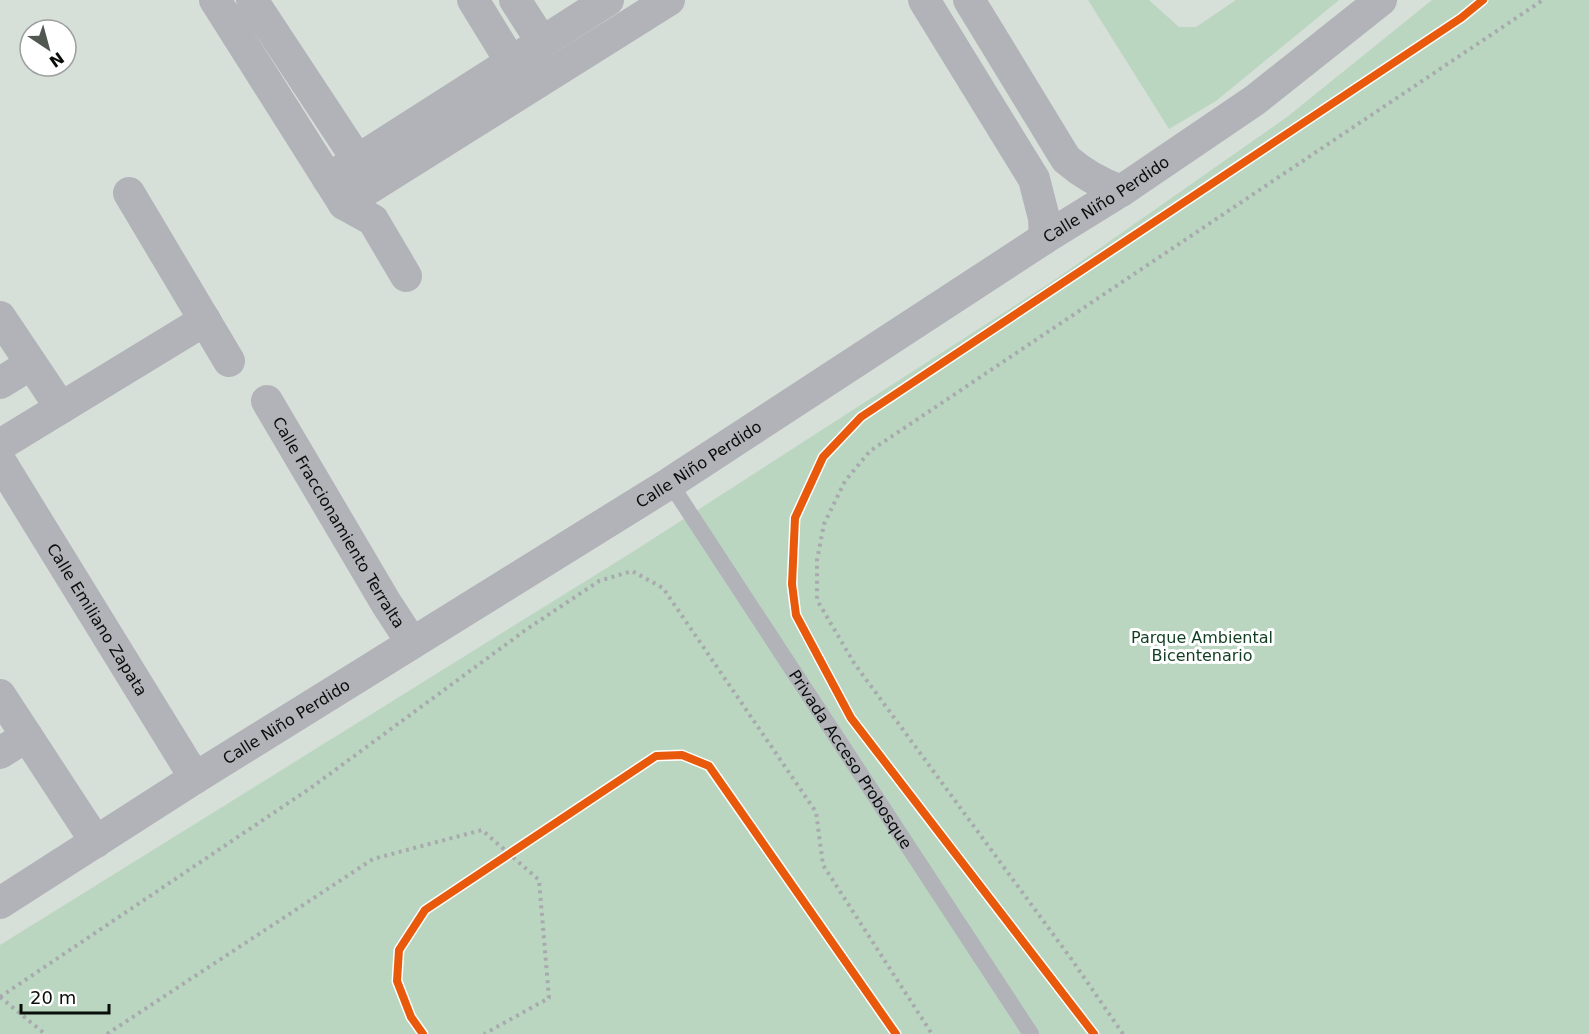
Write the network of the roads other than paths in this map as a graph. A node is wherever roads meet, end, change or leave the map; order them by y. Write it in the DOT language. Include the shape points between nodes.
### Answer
graph roads {
  1 [pos="215,0"];
  2 [pos="252,0"];
  3 [pos="472,0"];
  4 [pos="515,0"];
  5 [pos="608,0"];
  6 [pos="669,0"];
  7 [pos="924,0"];
  8 [pos="969,0"];
  9 [pos="1381,0"];
  10 [pos="628,11"];
  11 [pos="542,42"];
  12 [pos="511,62"];
  13 [pos="1047,127"];
  14 [pos="1016,148"];
  15 [pos="366,173"];
  16 [pos="1121,190"];
  17 [pos="129,192"];
  18 [pos="336,192"];
  19 [pos="373,220"];
  20 [pos="1045,238"];
  21 [pos="406,276"];
  22 [pos="0,316"];
  23 [pos="205,320"];
  24 [pos="230,361"];
  25 [pos="31,364"];
  26 [pos="0,383"];
  27 [pos="267,401"];
  28 [pos="60,408"];
  29 [pos="0,445"];
  30 [pos="0,461"];
  31 [pos="669,483"];
  32 [pos="412,643"];
  33 [pos="0,695"];
  34 [pos="27,736"];
  35 [pos="0,753"];
  36 [pos="195,778"];
  37 [pos="96,842"];
  38 [pos="0,903"];
  39 [pos="1031,1034"];
  1 -- 18 [label="street"];
  2 -- 15 [label="street"];
  3 -- 12 [label="street"];
  4 -- 11 [label="street"];
  5 -- 11 [label="street"];
  6 -- 10 [label="street"];
  7 -- 14 [label="street"];
  8 -- 13 [label="street"];
  9 -- 16 [label="street, Calle Niño Perdido" via="1255,100"];
  10 -- 15 [label="street"];
  11 -- 12 [label="street"];
  12 -- 15 [label="street"];
  13 -- 14 [label="street"];
  13 -- 16 [label="street" via="1066,159 1082,173"];
  14 -- 20 [label="street" via="1034,179"];
  15 -- 18 [label="street"];
  15 -- 19 [label="street"];
  16 -- 20 [label="street, Calle Niño Perdido"];
  17 -- 23 [label="street"];
  18 -- 19 [label="street"];
  19 -- 21 [label="street"];
  20 -- 31 [label="street, Calle Niño Perdido"];
  22 -- 25 [label="street"];
  23 -- 24 [label="street"];
  23 -- 28 [label="street"];
  25 -- 26 [label="street"];
  25 -- 28 [label="street"];
  27 -- 32 [label="street, Calle Fraccionamiento Terralta"];
  28 -- 29 [label="street"];
  30 -- 36 [label="street, Calle Emiliano Zapata"];
  31 -- 32 [label="street, Calle Niño Perdido"];
  31 -- 39 [label="lane, Privada Acceso Probosque"];
  32 -- 36 [label="street, Calle Niño Perdido"];
  33 -- 34 [label="street"];
  34 -- 35 [label="street"];
  34 -- 37 [label="street"];
  36 -- 37 [label="street, Calle Niño Perdido"];
  37 -- 38 [label="street, Calle Niño Perdido"];
}
